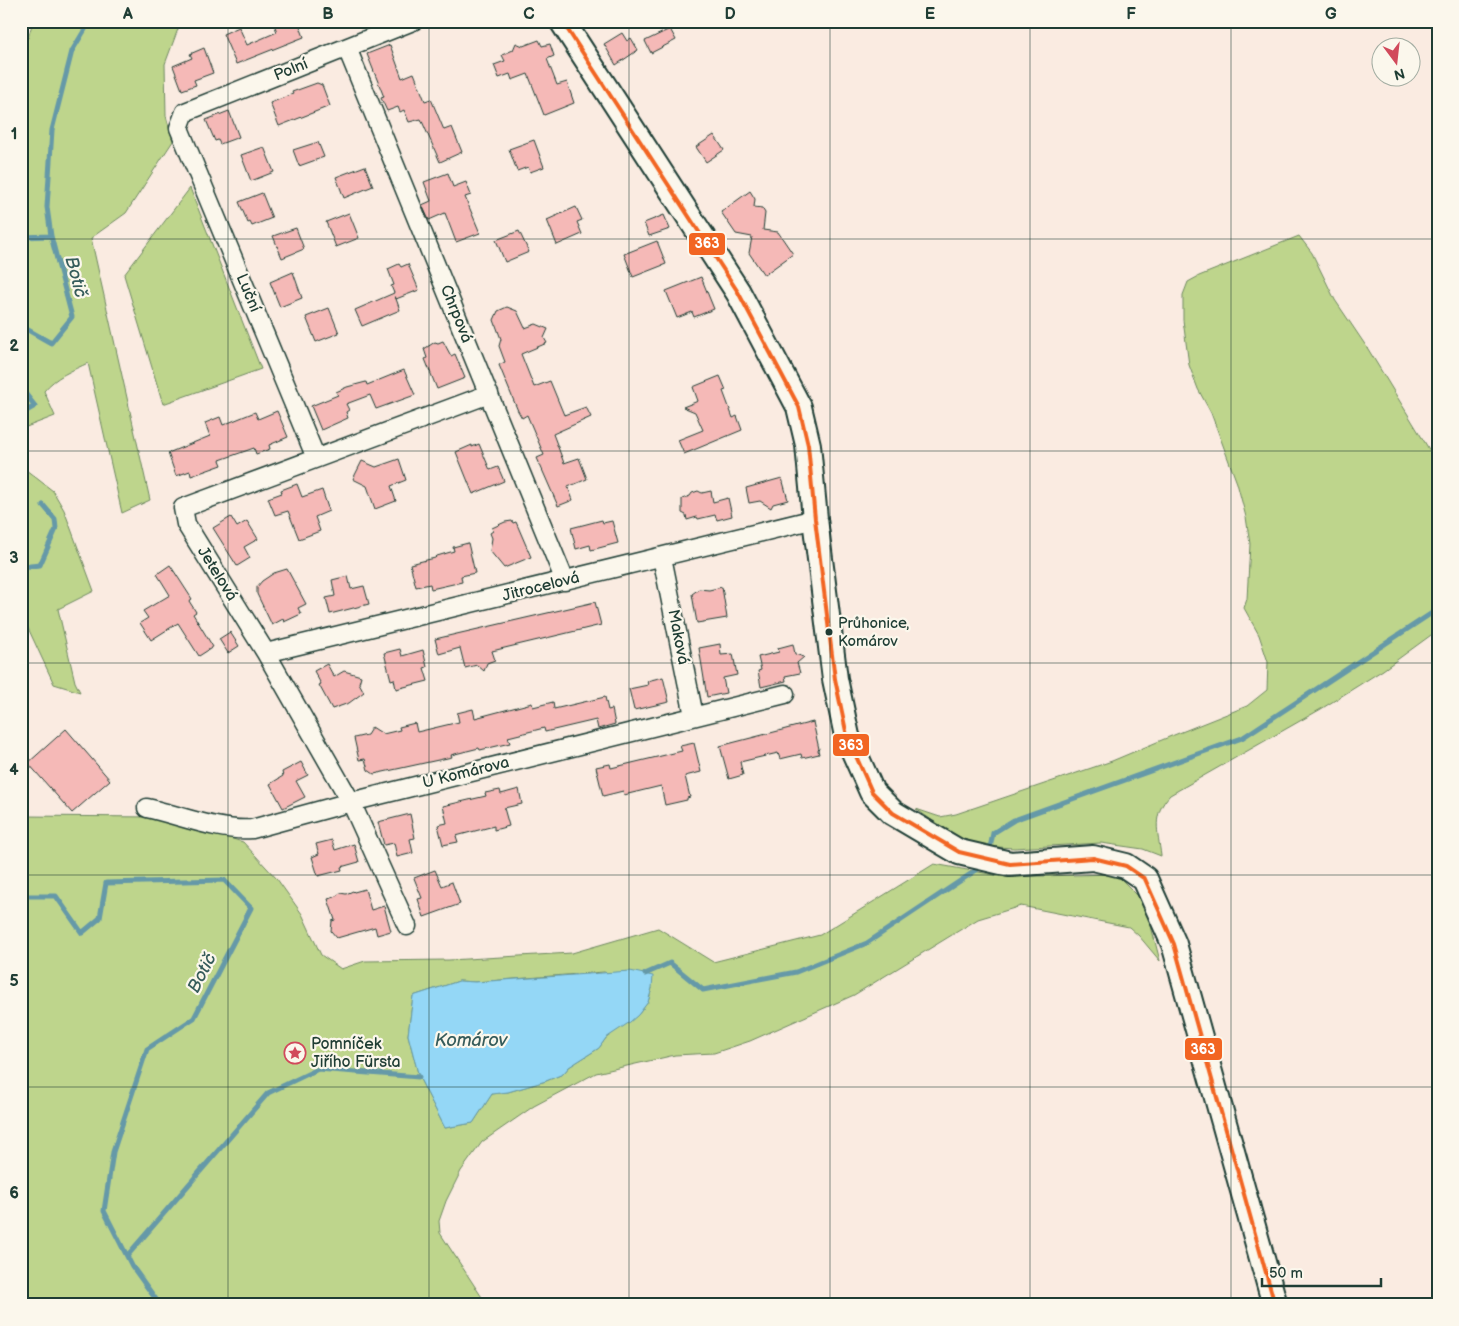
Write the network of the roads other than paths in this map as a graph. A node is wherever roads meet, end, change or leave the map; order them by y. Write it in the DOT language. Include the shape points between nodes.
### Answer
graph roads {
  1 [pos="413,21"];
  2 [pos="562,21"];
  3 [pos="347,48"];
  4 [pos="179,128"];
  5 [pos="489,394"];
  6 [pos="316,458"];
  7 [pos="815,519"];
  8 [pos="662,558"];
  9 [pos="565,581"];
  10 [pos="266,653"];
  11 [pos="785,694"];
  12 [pos="694,716"];
  13 [pos="351,802"];
  14 [pos="147,808"];
  15 [pos="407,926"];
  16 [pos="1275,1305"];
  1 -- 3 [label="street, Polní"];
  2 -- 7 [label="street" via="738,292 799,407 808,445"];
  3 -- 4 [label="street, Polní" via="185,112"];
  3 -- 5 [label="street, Chrpová"];
  4 -- 6 [label="street, Luční"];
  5 -- 6 [label="street, Jetelová"];
  5 -- 9 [label="street, Chrpová"];
  6 -- 10 [label="street, Jetelová" via="183,508 186,524"];
  7 -- 8 [label="street, Jitrocelová"];
  7 -- 16 [label="street" via="835,678 847,736 872,792 893,813 959,852 1010,864 1093,858 1126,866 1145,879 1174,944"];
  8 -- 9 [label="street, Jitrocelová"];
  8 -- 12 [label="street, Maková"];
  9 -- 10 [label="street, Jitrocelová"];
  10 -- 13 [label="street, Jetelová"];
  11 -- 12 [label="street, U Komárova"];
  12 -- 13 [label="street, U Komárova"];
  13 -- 14 [label="street, U Komárova" via="241,830"];
  13 -- 15 [label="street, Jetelová"];
}
